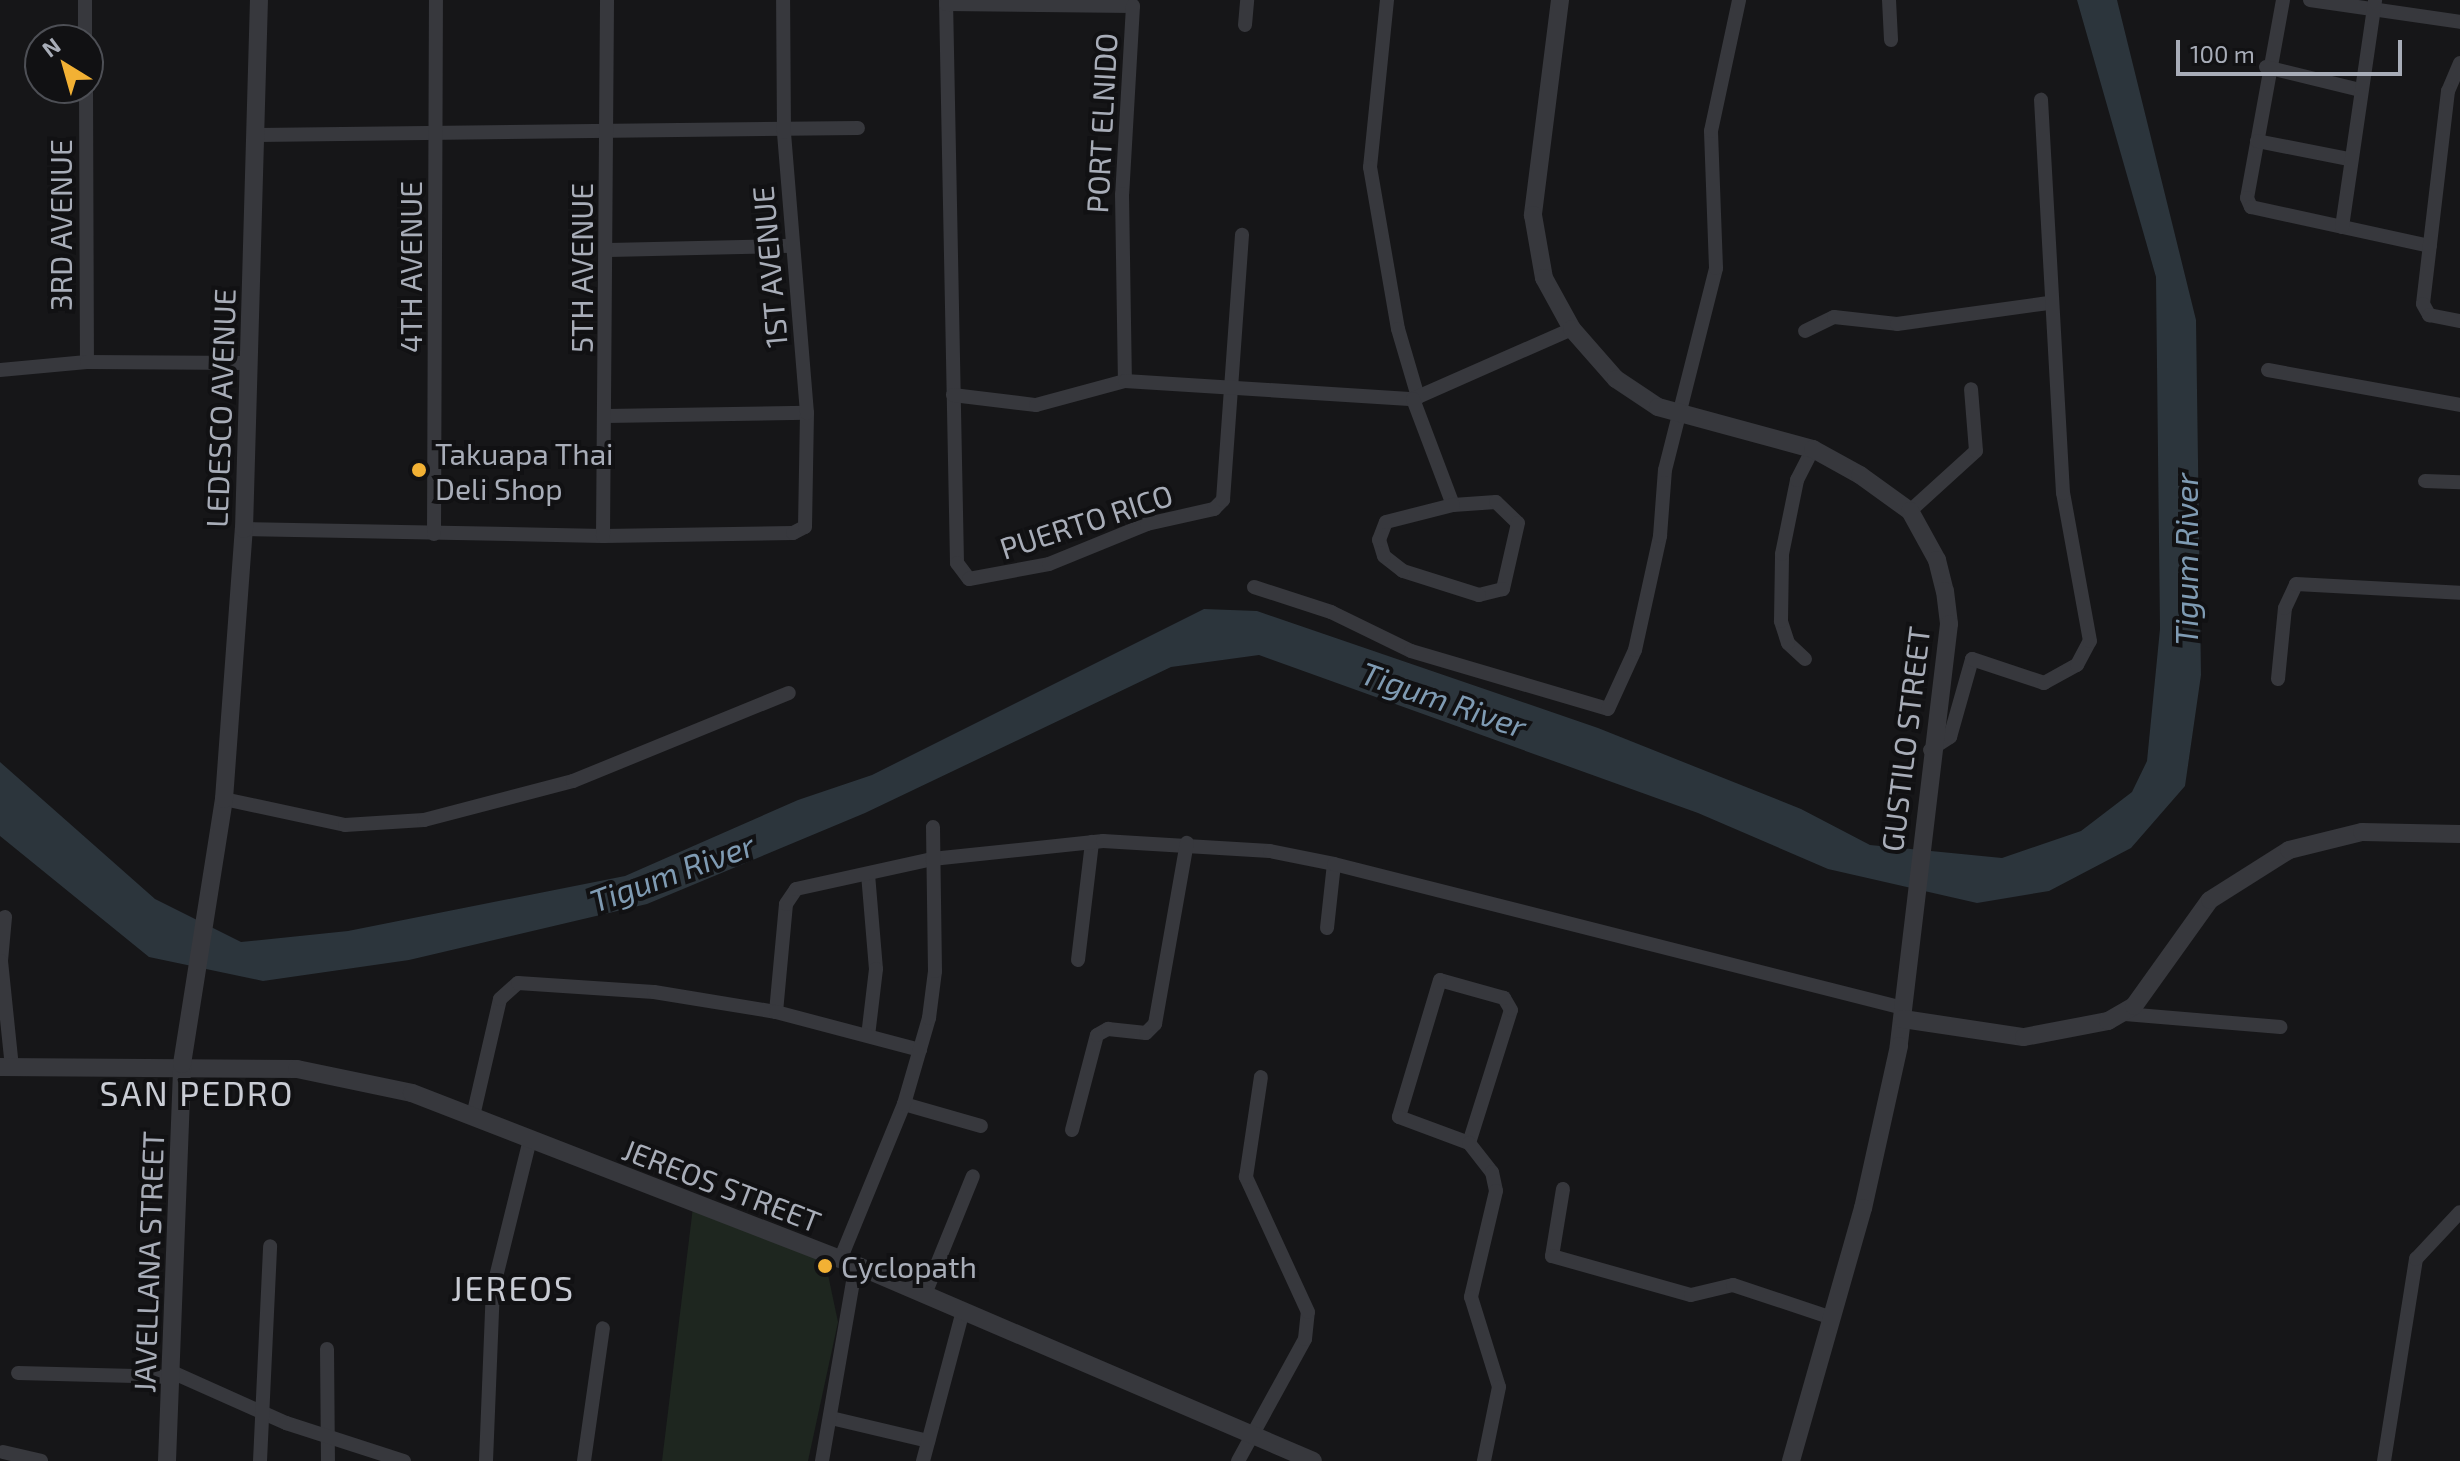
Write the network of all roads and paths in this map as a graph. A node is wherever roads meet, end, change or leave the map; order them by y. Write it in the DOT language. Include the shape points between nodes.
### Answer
graph roads {
  1 [pos="85,0"];
  2 [pos="259,0"];
  3 [pos="436,0"];
  4 [pos="607,0"];
  5 [pos="783,0"];
  6 [pos="1247,0"];
  7 [pos="1387,0"];
  8 [pos="1560,0"];
  9 [pos="1739,0"];
  10 [pos="1889,0"];
  11 [pos="2283,0"];
  12 [pos="2310,0"];
  13 [pos="946,2"];
  14 [pos="1133,3"];
  15 [pos="2374,4"];
  16 [pos="2460,22"];
  17 [pos="85,24"];
  18 [pos="1245,25"];
  19 [pos="1891,40"];
  20 [pos="2460,63"];
  21 [pos="2266,67"];
  22 [pos="2360,90"];
  23 [pos="2041,100"];
  24 [pos="86,104"];
  25 [pos="858,128"];
  26 [pos="784,132"];
  27 [pos="607,134"];
  28 [pos="258,135"];
  29 [pos="436,137"];
  30 [pos="2257,141"];
  31 [pos="2349,159"];
  32 [pos="2342,227"];
  33 [pos="1242,235"];
  34 [pos="792,246"];
  35 [pos="2430,246"];
  36 [pos="609,250"];
  37 [pos="2049,303"];
  38 [pos="2460,321"];
  39 [pos="1572,329"];
  40 [pos="1805,331"];
  41 [pos="87,362"];
  42 [pos="248,363"];
  43 [pos="0,370"];
  44 [pos="2268,370"];
  45 [pos="1125,381"];
  46 [pos="1229,383"];
  47 [pos="1971,389"];
  48 [pos="953,395"];
  49 [pos="1415,398"];
  50 [pos="2460,405"];
  51 [pos="807,413"];
  52 [pos="1678,415"];
  53 [pos="606,416"];
  54 [pos="1813,449"];
  55 [pos="2425,481"];
  56 [pos="2460,482"];
  57 [pos="1453,505"];
  58 [pos="1910,511"];
  59 [pos="244,529"];
  60 [pos="434,534"];
  61 [pos="603,536"];
  62 [pos="1254,587"];
  63 [pos="2460,593"];
  64 [pos="1805,659"];
  65 [pos="2278,679"];
  66 [pos="789,693"];
  67 [pos="1930,750"];
  68 [pos="222,808"];
  69 [pos="933,827"];
  70 [pos="2460,834"];
  71 [pos="1092,842"];
  72 [pos="1187,843"];
  73 [pos="932,859"];
  74 [pos="1334,864"];
  75 [pos="868,874"];
  76 [pos="5,917"];
  77 [pos="1327,928"];
  78 [pos="1078,960"];
  79 [pos="776,1012"];
  80 [pos="188,1013"];
  81 [pos="1903,1013"];
  82 [pos="2125,1014"];
  83 [pos="2280,1027"];
  84 [pos="868,1036"];
  85 [pos="920,1050"];
  86 [pos="182,1064"];
  87 [pos="6,1067"];
  88 [pos="1261,1077"];
  89 [pos="904,1104"];
  90 [pos="473,1116"];
  91 [pos="981,1126"];
  92 [pos="1072,1130"];
  93 [pos="530,1140"];
  94 [pos="1469,1143"];
  95 [pos="973,1176"];
  96 [pos="1563,1189"];
  97 [pos="2460,1212"];
  98 [pos="270,1246"];
  99 [pos="848,1262"];
  100 [pos="925,1294"];
  101 [pos="963,1311"];
  102 [pos="1832,1318"];
  103 [pos="603,1328"];
  104 [pos="327,1349"];
  105 [pos="18,1373"];
  106 [pos="174,1375"];
  107 [pos="263,1412"];
  108 [pos="831,1418"];
  109 [pos="1249,1437"];
  110 [pos="329,1438"];
  111 [pos="928,1441"];
  112 [pos="3,1452"];
  113 [pos="41,1461"];
  114 [pos="167,1461"];
  115 [pos="260,1461"];
  116 [pos="328,1461"];
  117 [pos="404,1461"];
  118 [pos="486,1461"];
  119 [pos="584,1461"];
  120 [pos="822,1461"];
  121 [pos="923,1461"];
  122 [pos="1238,1461"];
  123 [pos="1313,1461"];
  124 [pos="1484,1461"];
  125 [pos="1791,1461"];
  126 [pos="2384,1461"];
  1 -- 17 [label="street"];
  2 -- 28 [label="street, LEDESCO AVENUE"];
  3 -- 29 [label="street, 4TH AVENUE"];
  4 -- 27 [label="street, 5TH AVENUE"];
  5 -- 26 [label="street, 1ST AVENUE"];
  6 -- 18 [label="street"];
  7 -- 49 [label="street" via="1370,167 1392,301"];
  8 -- 39 [label="street, GUSTILO STREET" via="1533,215 1544,278"];
  9 -- 52 [label="street" via="1711,131 1716,268"];
  10 -- 19 [label="street"];
  11 -- 21 [label="street"];
  12 -- 15 [label="street"];
  13 -- 14 [label="street, PORT ELNIDO"];
  13 -- 48 [label="street, PUERTO RICO"];
  14 -- 45 [label="street, PORT ELNIDO" via="1122,194"];
  15 -- 16 [label="street"];
  15 -- 22 [label="street"];
  20 -- 35 [label="street" via="2448,91"];
  21 -- 22 [label="street"];
  21 -- 30 [label="street"];
  22 -- 31 [label="street"];
  23 -- 37 [label="street" via="2053,225"];
  24 -- 41 [label="street, 3RD AVENUE"];
  25 -- 26 [label="street"];
  26 -- 27 [label="street"];
  26 -- 34 [label="street, 1ST AVENUE"];
  27 -- 29 [label="street"];
  27 -- 36 [label="street, 5TH AVENUE"];
  28 -- 29 [label="street"];
  28 -- 42 [label="street, LEDESCO AVENUE"];
  29 -- 60 [label="street, 4TH AVENUE"];
  30 -- 31 [label="street"];
  30 -- 32 [label="street" via="2247,198 2251,207"];
  31 -- 32 [label="street"];
  32 -- 35 [label="street"];
  33 -- 46 [label="street"];
  34 -- 36 [label="street"];
  34 -- 51 [label="street, 1ST AVENUE"];
  35 -- 38 [label="street" via="2423,304 2429,315"];
  36 -- 53 [label="street, 5TH AVENUE"];
  37 -- 40 [label="street" via="1897,324 1834,317"];
  37 -- 67 [label="street" via="2063,493 2090,641 2077,665 2044,683 1972,659 1950,737"];
  39 -- 49 [label="street"];
  39 -- 52 [label="street, GUSTILO STREET" via="1616,379"];
  41 -- 42 [label="street"];
  41 -- 43 [label="street"];
  42 -- 59 [label="street, LEDESCO AVENUE"];
  44 -- 50 [label="street"];
  45 -- 46 [label="street"];
  45 -- 48 [label="street" via="1036,405"];
  46 -- 48 [label="street, PUERTO RICO" via="1227,486 1214,509 1147,524 1049,564 969,579 957,563"];
  46 -- 49 [label="street" via="1345,399"];
  47 -- 58 [label="street" via="1976,451"];
  49 -- 57 [label="street"];
  51 -- 53 [label="street"];
  51 -- 61 [label="street, 1ST AVENUE" via="805,527 793,533"];
  52 -- 54 [label="street, GUSTILO STREET"];
  52 -- 62 [label="street" via="1635,650 1608,709 1411,651 1331,612"];
  53 -- 61 [label="street, 5TH AVENUE"];
  54 -- 58 [label="street, GUSTILO STREET"];
  54 -- 64 [label="street" via="1794,491 1782,554 1781,621 1788,643"];
  55 -- 56 [label="street"];
  57 -- 57 [label="street" via="1496,502 1518,523 1503,589 1479,595 1403,571 1384,556 1379,540 1386,522"];
  58 -- 67 [label="street, GUSTILO STREET" via="1937,560 1949,624"];
  59 -- 60 [label="street"];
  59 -- 68 [label="street, LEDESCO AVENUE"];
  60 -- 61 [label="street"];
  63 -- 65 [label="street" via="2296,584 2285,608"];
  66 -- 68 [label="street" via="560,786 424,820 345,825"];
  67 -- 81 [label="street, GUSTILO STREET"];
  68 -- 80 [label="street, LEDESCO AVENUE"];
  69 -- 73 [label="street"];
  70 -- 82 [label="street" via="2362,832 2289,850 2210,900"];
  71 -- 72 [label="street"];
  71 -- 73 [label="street"];
  71 -- 78 [label="street"];
  72 -- 74 [label="street"];
  72 -- 92 [label="street" via="1155,1024 1146,1033 1108,1029 1097,1035"];
  73 -- 75 [label="street"];
  73 -- 85 [label="street" via="935,971"];
  74 -- 77 [label="street"];
  74 -- 81 [label="street"];
  75 -- 79 [label="street" via="789,895"];
  75 -- 84 [label="street" via="876,969"];
  76 -- 87 [label="street" via="1,961"];
  79 -- 84 [label="street"];
  79 -- 90 [label="street" via="654,992 509,985 500,999"];
  80 -- 86 [label="street, JAVELLANA STREET"];
  81 -- 82 [label="street" via="2024,1037"];
  81 -- 102 [label="street, GUSTILO STREET" via="1863,1208"];
  82 -- 83 [label="street"];
  84 -- 85 [label="street"];
  85 -- 89 [label="street"];
  86 -- 87 [label="street, JEREOS STREET"];
  86 -- 90 [label="street, JEREOS STREET" via="297,1069 412,1093"];
  86 -- 106 [label="street, JAVELLANA STREET"];
  88 -- 109 [label="street" via="1249,1191 1308,1312 1295,1361"];
  89 -- 91 [label="street"];
  89 -- 99 [label="street"];
  90 -- 93 [label="street, JEREOS STREET"];
  93 -- 99 [label="street, JEREOS STREET"];
  93 -- 118 [label="street" via="493,1289"];
  94 -- 94 [label="street" via="1511,1010 1504,998 1440,980 1399,1117"];
  94 -- 124 [label="street" via="1492,1172 1496,1191 1471,1297 1499,1387"];
  95 -- 100 [label="street"];
  96 -- 102 [label="street" via="1552,1256 1691,1295 1733,1285"];
  97 -- 126 [label="street" via="2416,1259"];
  98 -- 107 [label="street"];
  99 -- 100 [label="street, JEREOS STREET"];
  99 -- 108 [label="street"];
  100 -- 101 [label="street, JEREOS STREET"];
  101 -- 109 [label="street, JEREOS STREET"];
  101 -- 111 [label="street"];
  102 -- 125 [label="street, GUSTILO STREET"];
  103 -- 119 [label="street"];
  104 -- 110 [label="street"];
  105 -- 106 [label="street"];
  106 -- 107 [label="street"];
  106 -- 114 [label="street, JAVELLANA STREET"];
  107 -- 110 [label="street"];
  107 -- 115 [label="street"];
  108 -- 111 [label="street"];
  108 -- 120 [label="street"];
  109 -- 122 [label="street"];
  109 -- 123 [label="street, JEREOS STREET"];
  110 -- 116 [label="street"];
  110 -- 117 [label="street"];
  111 -- 121 [label="street"];
  112 -- 113 [label="street"];
}
